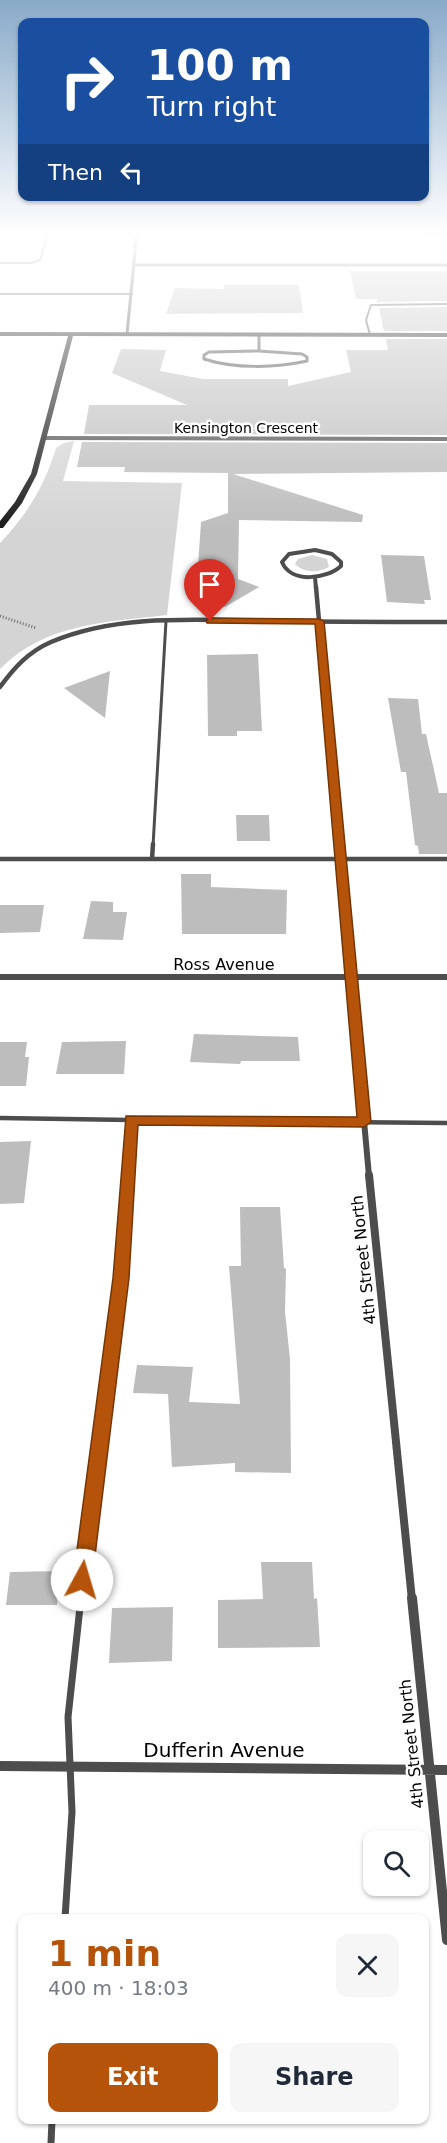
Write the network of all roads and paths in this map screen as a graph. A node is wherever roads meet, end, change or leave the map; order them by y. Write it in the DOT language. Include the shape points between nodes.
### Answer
graph roads {
  1 [pos="127,331"];
  2 [pos="369,331"];
  3 [pos="0,334"];
  4 [pos="71,334"];
  5 [pos="127,334"];
  6 [pos="259,334"];
  7 [pos="370,334"];
  8 [pos="447,335"];
  9 [pos="260,351"];
  10 [pos="45,438"];
  11 [pos="447,439"];
  12 [pos="0,526"];
  13 [pos="315,577"];
  14 [pos="0,616"];
  15 [pos="166,621"];
  16 [pos="319,621"];
  17 [pos="447,622"];
  18 [pos="64,638"];
  19 [pos="0,687"];
  20 [pos="0,859"];
  21 [pos="152,859"];
  22 [pos="340,859"];
  23 [pos="447,859"];
  24 [pos="0,977"];
  25 [pos="447,977"];
  26 [pos="352,978"];
  27 [pos="0,1118"];
  28 [pos="131,1120"];
  29 [pos="364,1122"];
  30 [pos="447,1122"];
  31 [pos="0,1766"];
  32 [pos="71,1767"];
  33 [pos="428,1770"];
  34 [pos="447,1770"];
  35 [pos="65,1914"];
  36 [pos="447,1940"];
  37 [pos="52,2124"];
  38 [pos="51,2143"];
  1 -- 5 [label="street"];
  2 -- 7 [label="lane"];
  3 -- 4 [label="street"];
  4 -- 5 [label="street"];
  4 -- 10 [label="street"];
  5 -- 6 [label="street"];
  6 -- 7 [label="street"];
  6 -- 9 [label="street"];
  7 -- 8 [label="street"];
  9 -- 9 [label="street" via="209,352 204,359 233,364 307,361 302,354"];
  10 -- 11 [label="street, Kensington Crescent"];
  10 -- 12 [label="street" via="28,488"];
  13 -- 13 [label="street" via="338,570 341,562 332,554 315,550 284,558 282,562 288,571"];
  13 -- 16 [label="street, 4th Street North"];
  14 -- 18 [label="path"];
  15 -- 16 [label="street"];
  15 -- 18 [label="street" via="117,624"];
  15 -- 21 [label="lane"];
  16 -- 17 [label="street"];
  16 -- 22 [label="street, 4th Street North"];
  18 -- 19 [label="street" via="16,665"];
  20 -- 21 [label="lane"];
  21 -- 22 [label="lane"];
  22 -- 23 [label="lane"];
  22 -- 26 [label="street, 4th Street North"];
  24 -- 26 [label="street, Ross Avenue"];
  25 -- 26 [label="street, Ross Avenue"];
  26 -- 29 [label="street, 4th Street North"];
  27 -- 28 [label="lane"];
  28 -- 29 [label="lane"];
  28 -- 32 [label="lane" via="121,1278 68,1717"];
  29 -- 30 [label="lane"];
  29 -- 33 [label="street, 4th Street North"];
  31 -- 32 [label="street, Dufferin Avenue"];
  32 -- 33 [label="street, Dufferin Avenue"];
  32 -- 35 [label="lane"];
  33 -- 34 [label="street, Dufferin Avenue"];
  33 -- 36 [label="street, 4th Street North"];
  37 -- 38 [label="lane"];
}
